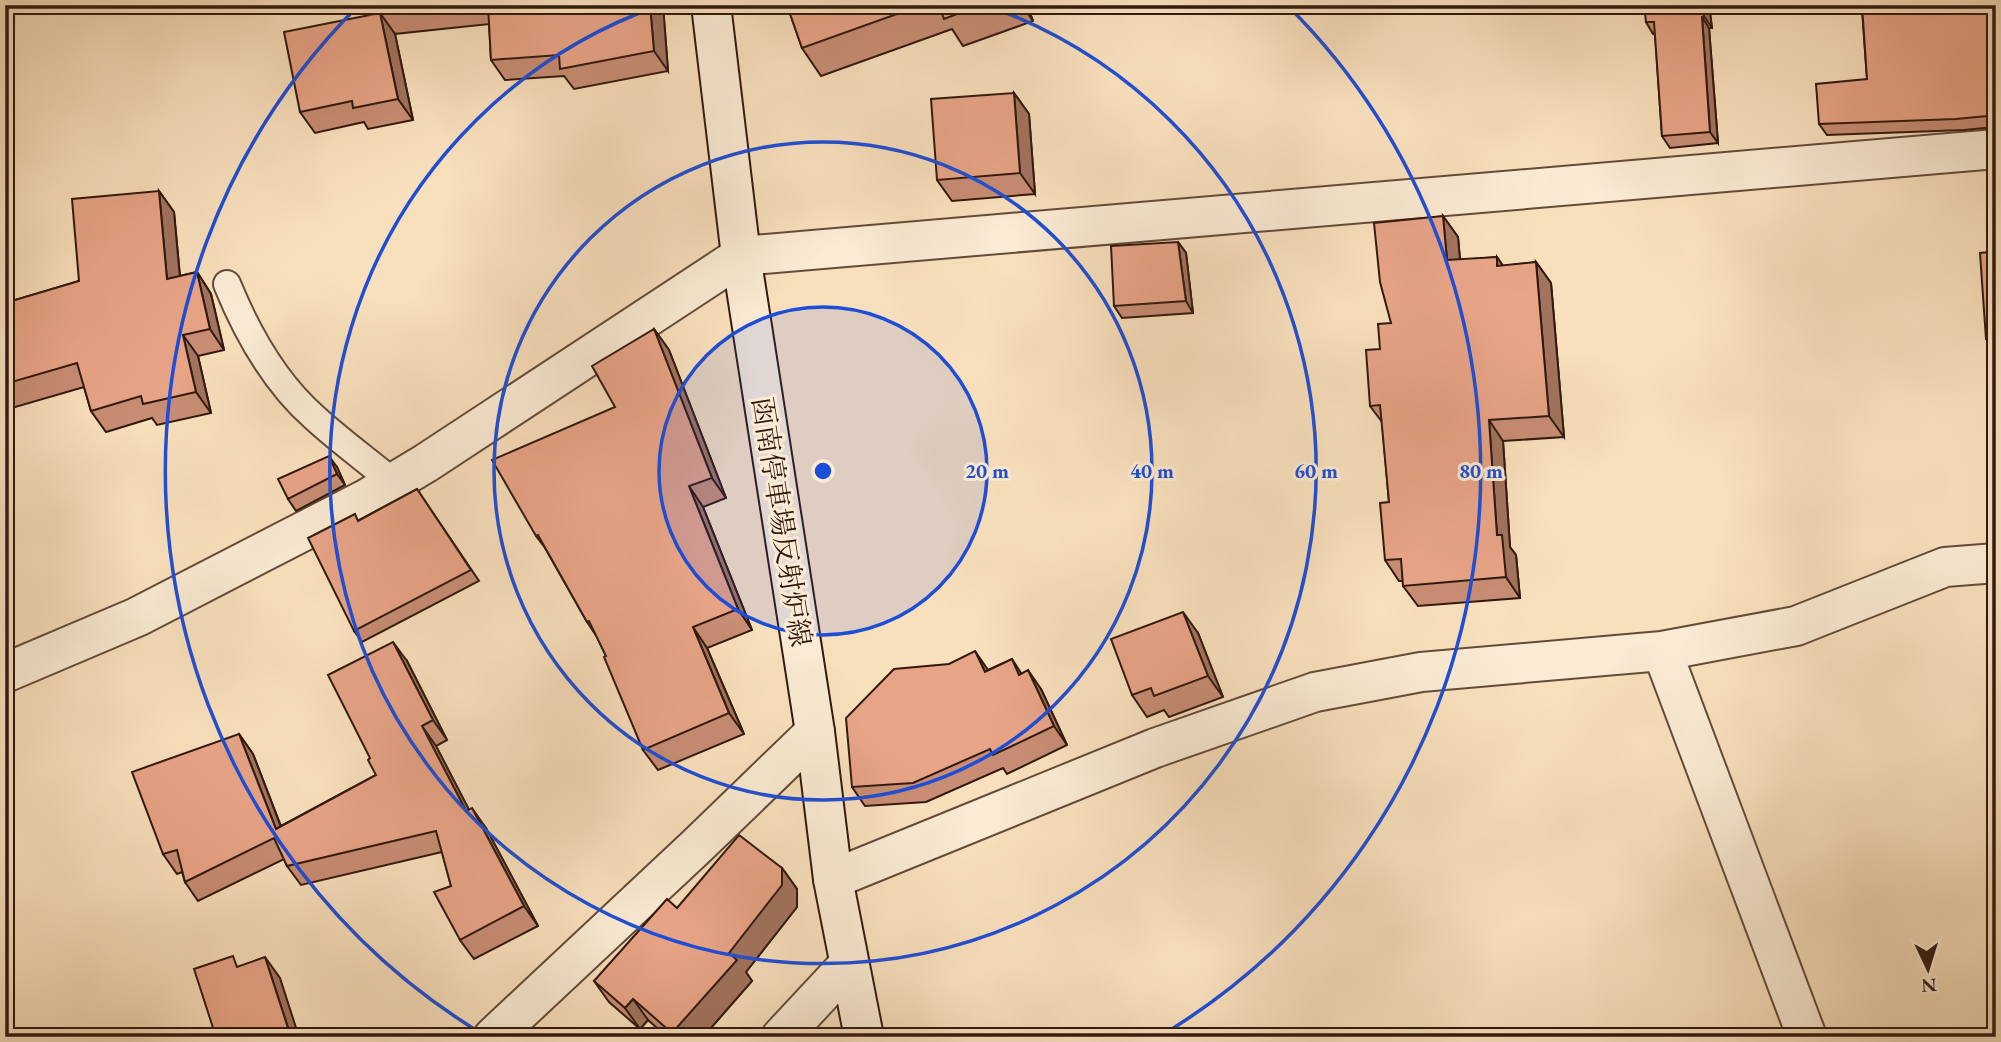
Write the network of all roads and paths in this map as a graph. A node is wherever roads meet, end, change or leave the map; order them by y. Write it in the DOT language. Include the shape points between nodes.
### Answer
graph roads {
  1 [pos="710,5"];
  2 [pos="1996,149"];
  3 [pos="741,256"];
  4 [pos="226,284"];
  5 [pos="394,483"];
  6 [pos="1996,563"];
  7 [pos="1662,651"];
  8 [pos="5,673"];
  9 [pos="815,732"];
  10 [pos="833,879"];
  11 [pos="849,964"];
  12 [pos="493,1037"];
  13 [pos="781,1037"];
  14 [pos="864,1037"];
  15 [pos="1807,1037"];
  1 -- 3 [label="street, 函南停車場反射炉線"];
  2 -- 3 [label="street"];
  3 -- 5 [label="street"];
  3 -- 9 [label="street, 函南停車場反射炉線"];
  4 -- 5 [label="lane" via="242,321 279,379 313,417"];
  5 -- 8 [label="street" via="137,617"];
  6 -- 7 [label="street" via="1945,568 1796,626"];
  7 -- 10 [label="street" via="1421,672 1315,692 1154,748"];
  7 -- 15 [label="street"];
  9 -- 10 [label="street, 函南停車場反射炉線"];
  9 -- 12 [label="street"];
  10 -- 11 [label="street, 函南停車場反射炉線"];
  11 -- 13 [label="street"];
  11 -- 14 [label="street, 函南停車場反射炉線"];
}
